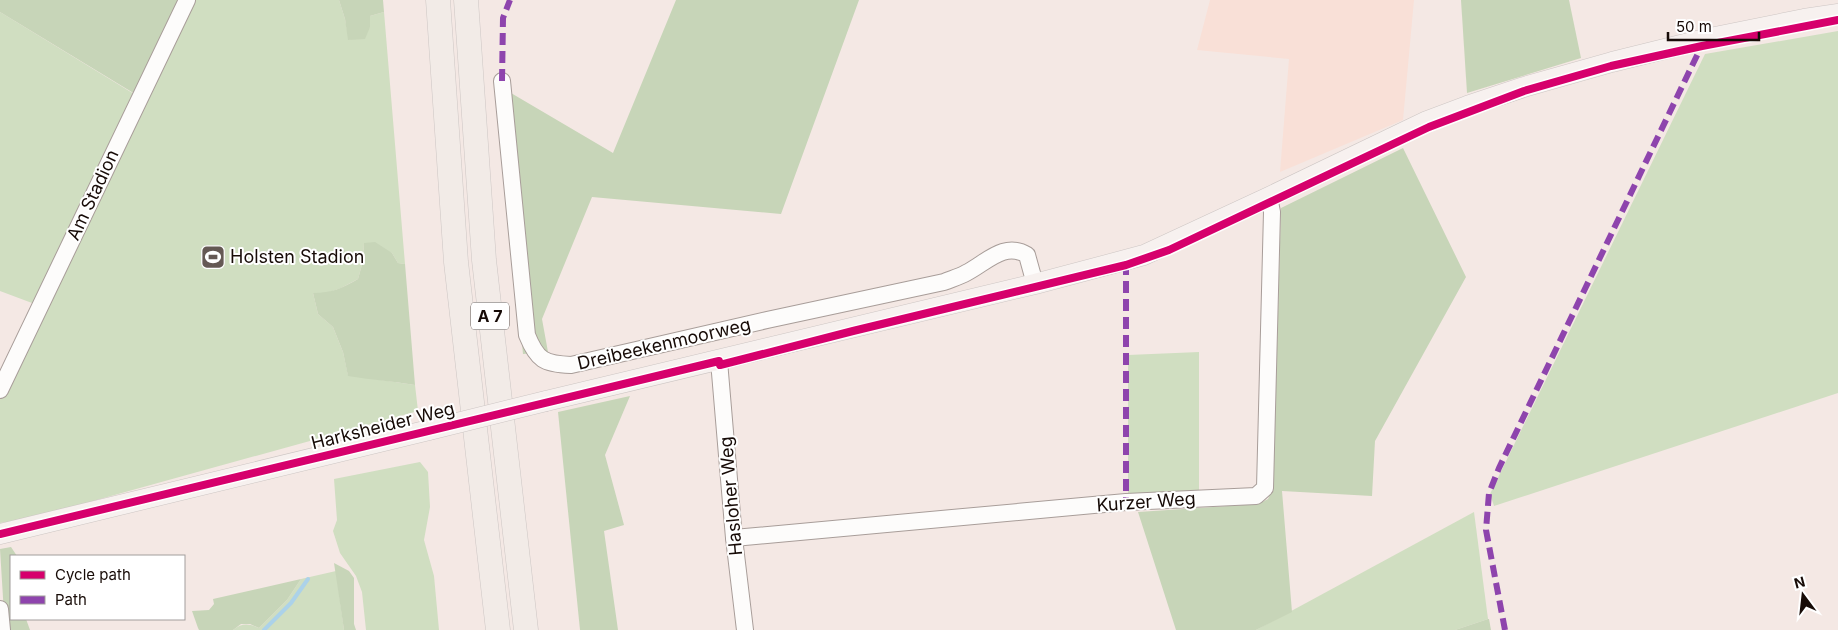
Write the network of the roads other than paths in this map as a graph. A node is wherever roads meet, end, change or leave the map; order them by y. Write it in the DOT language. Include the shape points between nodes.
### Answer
graph roads {
  1 [pos="187,0"];
  2 [pos="438,0"];
  3 [pos="466,0"];
  4 [pos="1838,14"];
  5 [pos="502,81"];
  6 [pos="1269,197"];
  7 [pos="1036,284"];
  8 [pos="719,361"];
  9 [pos="0,390"];
  10 [pos="0,534"];
  11 [pos="734,538"];
  12 [pos="0,609"];
  13 [pos="2,630"];
  14 [pos="498,630"];
  15 [pos="526,630"];
  16 [pos="745,630"];
  1 -- 9 [label="street, Am Stadion"];
  2 -- 14 [label="highway, A 7" via="456,262"];
  3 -- 15 [label="highway, A 7" via="484,260"];
  4 -- 6 [label="main road, Harksheider Weg" via="1705,39 1524,87 1427,121"];
  5 -- 7 [label="street, Dreibeekenmoorweg" via="527,335 540,359 571,365 944,282 967,273 999,252 1009,250 1019,250 1027,255"];
  6 -- 7 [label="main road, Harksheider Weg" via="1144,255"];
  6 -- 11 [label="street, Kurzer Weg" via="1272,212 1266,488 1256,496 1126,502"];
  7 -- 8 [label="main road, Harksheider Weg"];
  8 -- 10 [label="main road, Harksheider Weg, bridge"];
  8 -- 11 [label="street, Hasloher Weg"];
  11 -- 16 [label="street, Hasloher Weg"];
  12 -- 13 [label="street"];
}
